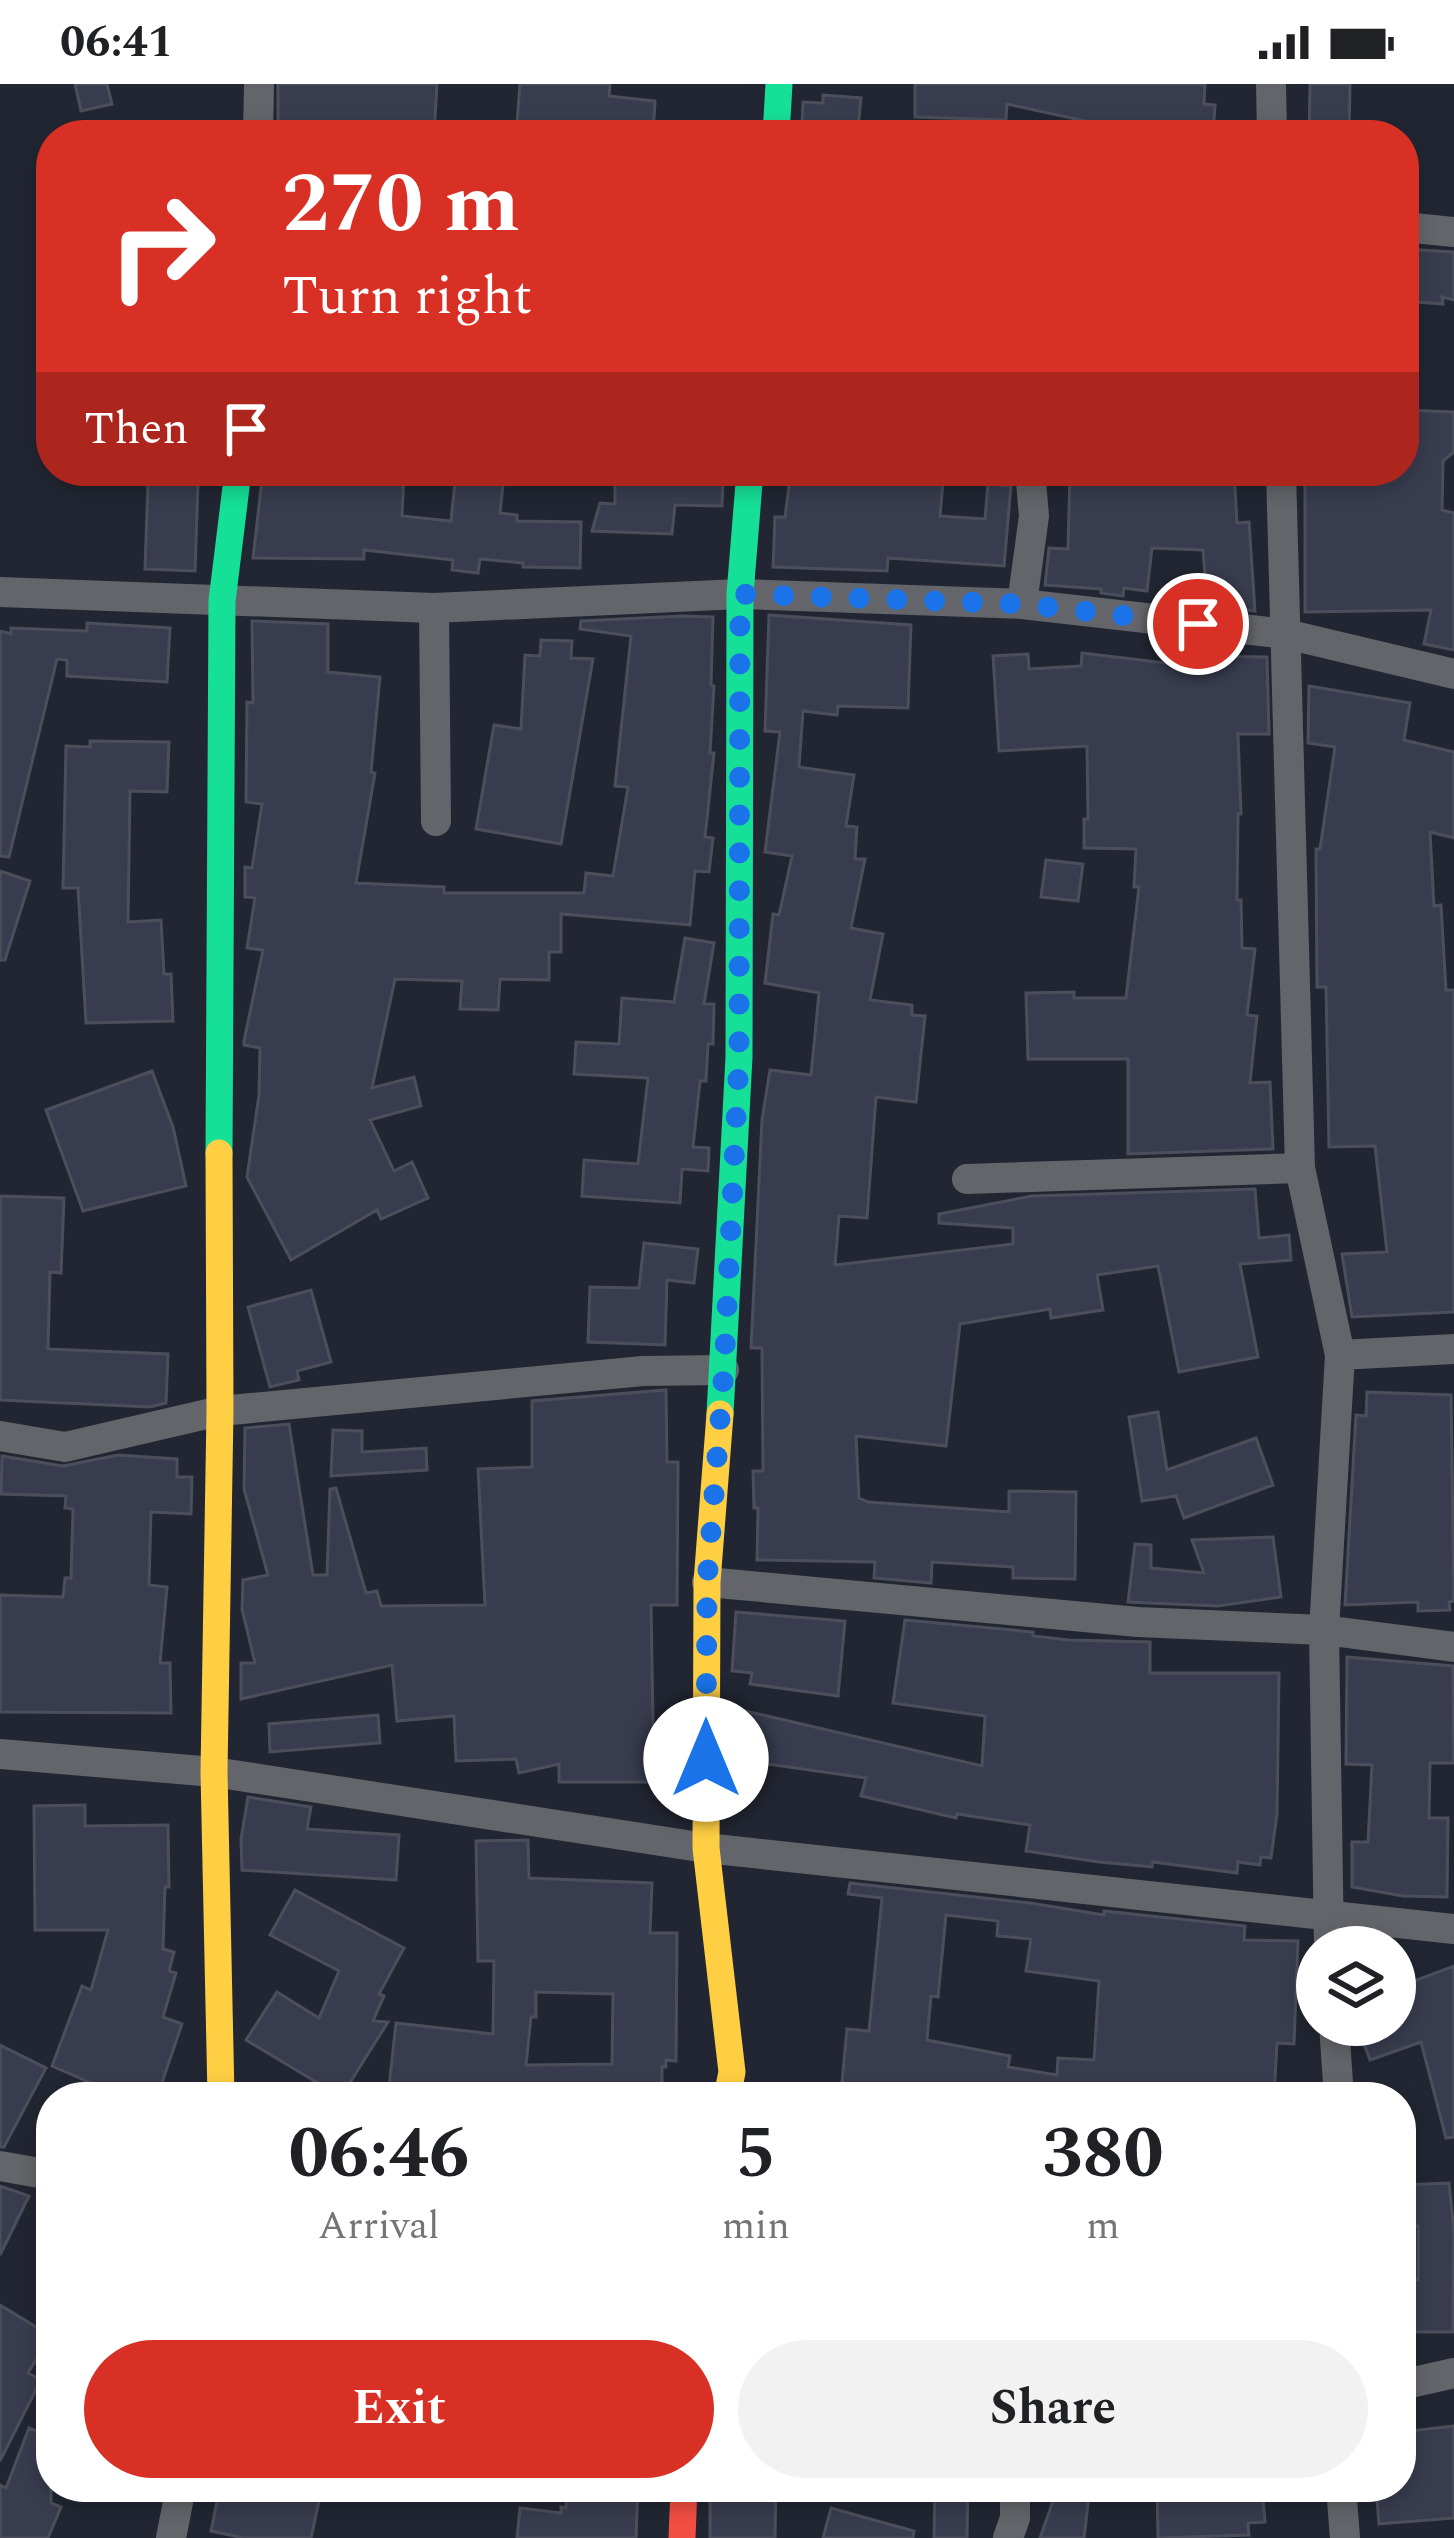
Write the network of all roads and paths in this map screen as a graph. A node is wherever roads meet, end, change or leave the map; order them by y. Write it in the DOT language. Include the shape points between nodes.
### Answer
graph roads {
  1 [pos="259,84"];
  2 [pos="779,84"];
  3 [pos="1271,84"];
  4 [pos="258,120"];
  5 [pos="777,120"];
  6 [pos="1272,120"];
  7 [pos="1419,228"];
  8 [pos="1454,232"];
  9 [pos="236,486"];
  10 [pos="749,486"];
  11 [pos="1031,486"];
  12 [pos="1281,486"];
  13 [pos="0,592"];
  14 [pos="740,594"];
  15 [pos="222,601"];
  16 [pos="1022,604"];
  17 [pos="434,608"];
  18 [pos="1286,634"];
  19 [pos="1454,674"];
  20 [pos="436,821"];
  21 [pos="1300,1168"];
  22 [pos="967,1179"];
  23 [pos="1454,1349"];
  24 [pos="1340,1355"];
  25 [pos="724,1370"];
  26 [pos="220,1411"];
  27 [pos="0,1436"];
  28 [pos="707,1582"];
  29 [pos="1324,1630"];
  30 [pos="1454,1647"];
  31 [pos="0,1754"];
  32 [pos="214,1772"];
  33 [pos="706,1848"];
  34 [pos="1328,1926"];
  35 [pos="1296,1928"];
  36 [pos="1454,1929"];
  37 [pos="1416,1930"];
  38 [pos="1335,2046"];
  39 [pos="221,2082"];
  40 [pos="730,2082"];
  41 [pos="1338,2082"];
  42 [pos="0,2166"];
  43 [pos="36,2172"];
  44 [pos="1454,2373"];
  45 [pos="1416,2382"];
  46 [pos="178,2502"];
  47 [pos="683,2502"];
  48 [pos="1016,2502"];
  49 [pos="1343,2502"];
  50 [pos="171,2538"];
  51 [pos="682,2538"];
  52 [pos="1008,2538"];
  53 [pos="1345,2538"];
  1 -- 4 [label="street"];
  2 -- 5 [label="street"];
  3 -- 6 [label="street"];
  7 -- 8 [label="street"];
  9 -- 15 [label="street"];
  10 -- 14 [label="street"];
  11 -- 16 [label="street"];
  12 -- 18 [label="street"];
  13 -- 15 [label="street"];
  14 -- 16 [label="street"];
  14 -- 17 [label="street"];
  14 -- 25 [label="street" via="739,1057"];
  15 -- 17 [label="street"];
  15 -- 26 [label="street"];
  16 -- 18 [label="street"];
  17 -- 20 [label="street"];
  18 -- 19 [label="street"];
  18 -- 21 [label="street"];
  21 -- 22 [label="street"];
  21 -- 24 [label="street"];
  23 -- 24 [label="street"];
  24 -- 29 [label="street"];
  25 -- 26 [label="street"];
  25 -- 28 [label="street"];
  26 -- 27 [label="street" via="64,1447"];
  26 -- 32 [label="street"];
  28 -- 29 [label="street" via="1138,1622"];
  28 -- 33 [label="street"];
  29 -- 30 [label="street"];
  29 -- 34 [label="street"];
  31 -- 32 [label="street"];
  32 -- 33 [label="street"];
  32 -- 39 [label="street"];
  33 -- 35 [label="street"];
  33 -- 40 [label="street"];
  36 -- 37 [label="street"];
  38 -- 41 [label="street"];
  42 -- 43 [label="street"];
  44 -- 45 [label="street"];
  46 -- 50 [label="street"];
  47 -- 51 [label="street"];
  48 -- 52 [label="street"];
  49 -- 53 [label="street"];
}
